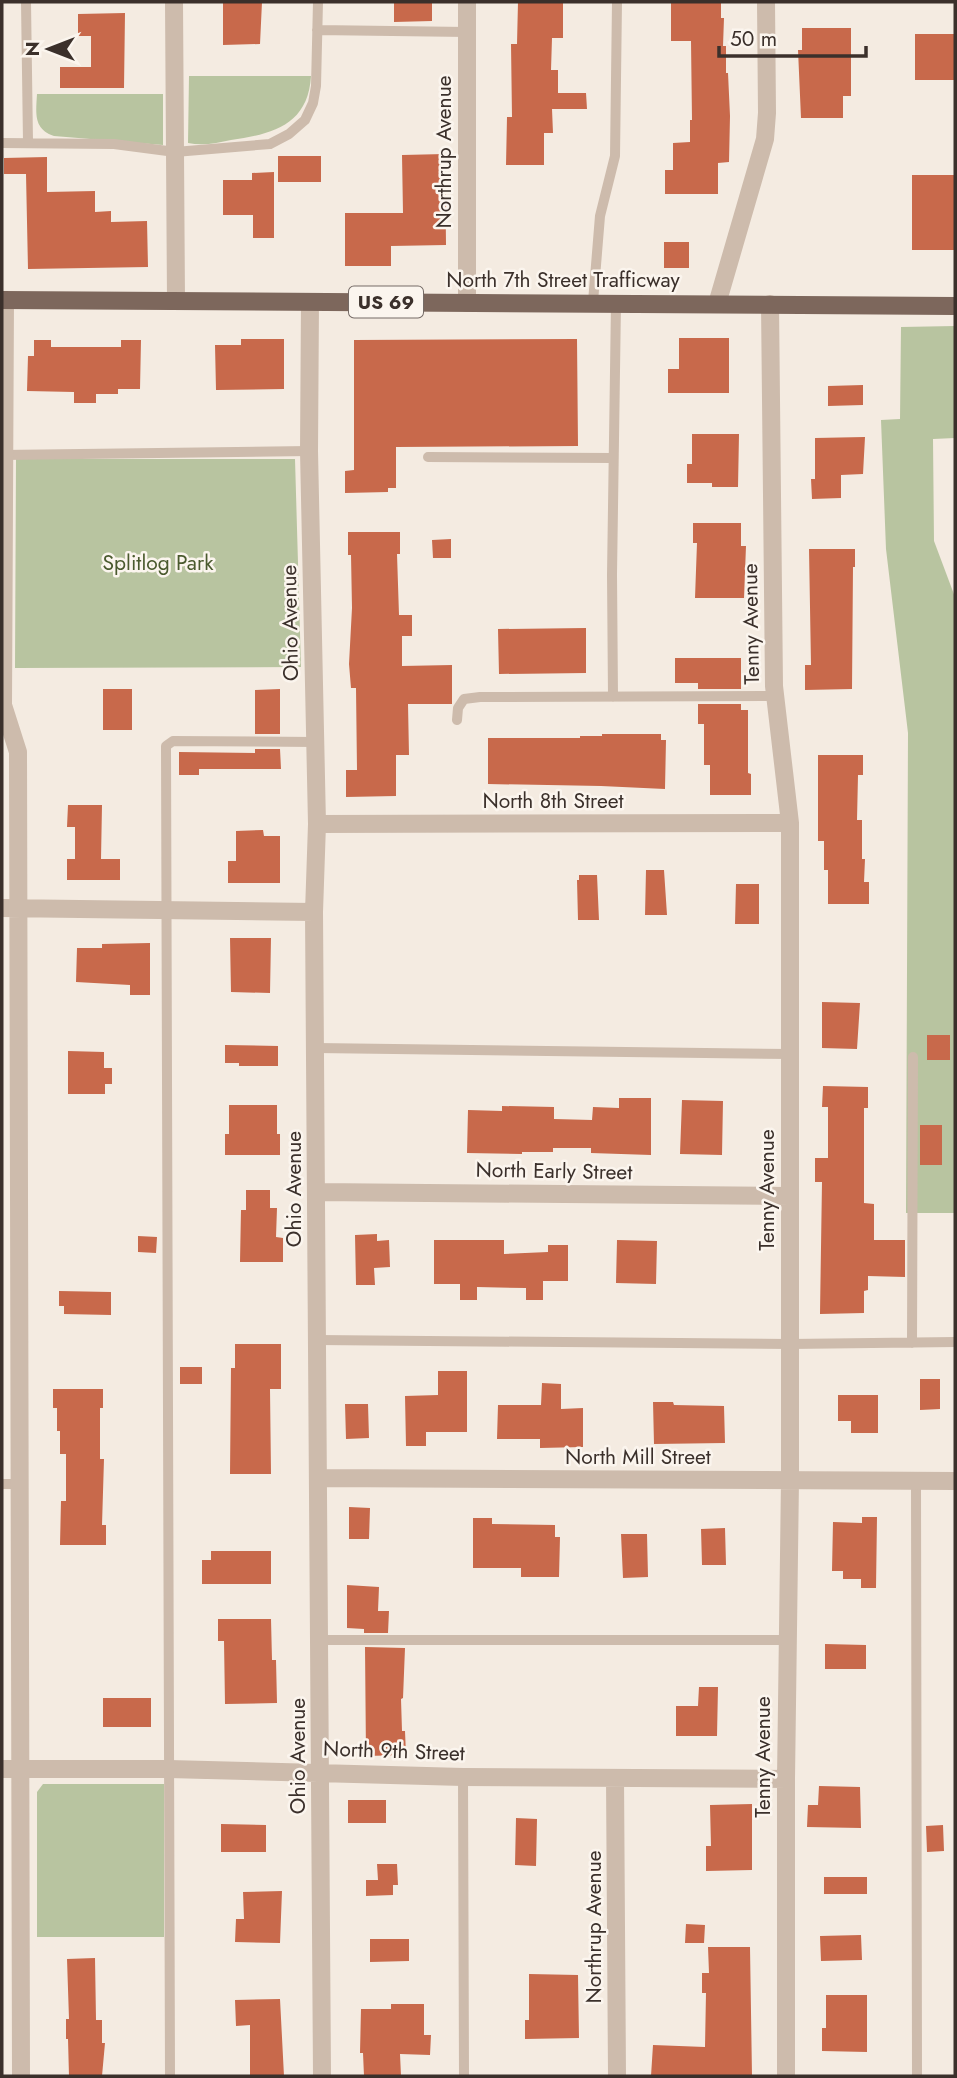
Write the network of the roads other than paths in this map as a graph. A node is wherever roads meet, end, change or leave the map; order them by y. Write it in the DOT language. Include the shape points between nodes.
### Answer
graph roads {
  1 [pos="26,2"];
  2 [pos="174,2"];
  3 [pos="318,2"];
  4 [pos="467,2"];
  5 [pos="617,2"];
  6 [pos="766,2"];
  7 [pos="317,30"];
  8 [pos="467,32"];
  9 [pos="28,142"];
  10 [pos="2,143"];
  11 [pos="175,152"];
  12 [pos="4,300"];
  13 [pos="176,301"];
  14 [pos="310,302"];
  15 [pos="593,302"];
  16 [pos="467,303"];
  17 [pos="616,303"];
  18 [pos="717,304"];
  19 [pos="770,304"];
  20 [pos="955,306"];
  21 [pos="309,451"];
  22 [pos="3,455"];
  23 [pos="428,457"];
  24 [pos="613,458"];
  25 [pos="3,638"];
  26 [pos="613,696"];
  27 [pos="775,696"];
  28 [pos="457,720"];
  29 [pos="315,742"];
  30 [pos="790,823"];
  31 [pos="317,824"];
  32 [pos="10,908"];
  33 [pos="167,912"];
  34 [pos="314,912"];
  35 [pos="316,1048"];
  36 [pos="790,1054"];
  37 [pos="913,1057"];
  38 [pos="317,1192"];
  39 [pos="790,1196"];
  40 [pos="318,1340"];
  41 [pos="955,1342"];
  42 [pos="912,1343"];
  43 [pos="790,1344"];
  44 [pos="320,1478"];
  45 [pos="790,1480"];
  46 [pos="916,1480"];
  47 [pos="955,1481"];
  48 [pos="2,1484"];
  49 [pos="21,1484"];
  50 [pos="320,1640"];
  51 [pos="787,1640"];
  52 [pos="2,1769"];
  53 [pos="22,1769"];
  54 [pos="169,1769"];
  55 [pos="321,1771"];
  56 [pos="463,1777"];
  57 [pos="615,1778"];
  58 [pos="786,1779"];
  59 [pos="21,2076"];
  60 [pos="170,2076"];
  61 [pos="322,2076"];
  62 [pos="464,2076"];
  63 [pos="617,2076"];
  64 [pos="786,2076"];
  65 [pos="917,2076"];
  1 -- 9 [label="lane"];
  2 -- 11 [label="street"];
  3 -- 7 [label="lane"];
  4 -- 8 [label="street, Northrup Avenue"];
  5 -- 15 [label="lane" via="615,156 600,216"];
  6 -- 18 [label="street" via="765,139"];
  7 -- 8 [label="lane"];
  7 -- 11 [label="lane" via="313,103 305,120 289,134 270,144"];
  8 -- 16 [label="street, Northrup Avenue"];
  9 -- 10 [label="lane"];
  9 -- 11 [label="lane" via="114,144"];
  11 -- 13 [label="street"];
  12 -- 13 [label="main road, North 7th Street Trafficway / US 69"];
  12 -- 22 [label="street"];
  13 -- 14 [label="main road, North 7th Street Trafficway / US 69"];
  14 -- 16 [label="main road, North 7th Street Trafficway / US 69"];
  14 -- 21 [label="street, Ohio Avenue"];
  15 -- 16 [label="main road, North 7th Street Trafficway / US 69"];
  15 -- 17 [label="main road, North 7th Street Trafficway / US 69"];
  17 -- 18 [label="main road, North 7th Street Trafficway / US 69"];
  17 -- 24 [label="lane"];
  18 -- 19 [label="main road, North 7th Street Trafficway / US 69"];
  19 -- 20 [label="main road, North 7th Street Trafficway / US 69"];
  19 -- 27 [label="street, Tenny Avenue"];
  21 -- 22 [label="lane"];
  21 -- 29 [label="street, Ohio Avenue"];
  22 -- 25 [label="street"];
  23 -- 24 [label="lane"];
  24 -- 26 [label="lane"];
  25 -- 32 [label="street" via="3,705 19,752"];
  26 -- 27 [label="lane"];
  26 -- 28 [label="lane" via="480,696 464,699"];
  27 -- 30 [label="street, Tenny Avenue"];
  29 -- 31 [label="street, Ohio Avenue"];
  29 -- 33 [label="lane" via="173,741 166,746"];
  30 -- 31 [label="street, North 8th Street"];
  30 -- 36 [label="street, Tenny Avenue"];
  31 -- 34 [label="street, Ohio Avenue"];
  32 -- 33 [label="street"];
  32 -- 49 [label="street"];
  33 -- 34 [label="street"];
  33 -- 54 [label="lane"];
  34 -- 35 [label="street, Ohio Avenue"];
  35 -- 36 [label="lane"];
  35 -- 38 [label="street, Ohio Avenue"];
  36 -- 39 [label="street, Tenny Avenue"];
  37 -- 42 [label="lane"];
  38 -- 39 [label="street, North Early Street"];
  38 -- 40 [label="street, Ohio Avenue"];
  39 -- 43 [label="street, Tenny Avenue"];
  40 -- 43 [label="lane"];
  40 -- 44 [label="street, Ohio Avenue"];
  41 -- 42 [label="lane"];
  42 -- 43 [label="lane"];
  43 -- 45 [label="street, Tenny Avenue"];
  44 -- 45 [label="street, North Mill Street"];
  44 -- 50 [label="street, Ohio Avenue"];
  45 -- 46 [label="street, North Mill Street"];
  45 -- 51 [label="street, Tenny Avenue"];
  46 -- 47 [label="street, North Mill Street"];
  46 -- 65 [label="lane"];
  48 -- 49 [label="lane"];
  49 -- 53 [label="street"];
  50 -- 51 [label="lane"];
  50 -- 55 [label="street, Ohio Avenue"];
  51 -- 58 [label="street, Tenny Avenue"];
  52 -- 53 [label="street, North 9th Street"];
  53 -- 54 [label="street, North 9th Street"];
  53 -- 59 [label="street"];
  54 -- 55 [label="street, North 9th Street"];
  54 -- 60 [label="lane"];
  55 -- 56 [label="street, North 9th Street"];
  55 -- 61 [label="street, Ohio Avenue"];
  56 -- 57 [label="street, North 9th Street"];
  56 -- 62 [label="lane"];
  57 -- 58 [label="street, North 9th Street"];
  57 -- 63 [label="street, Northrup Avenue"];
  58 -- 64 [label="street, Tenny Avenue"];
}
